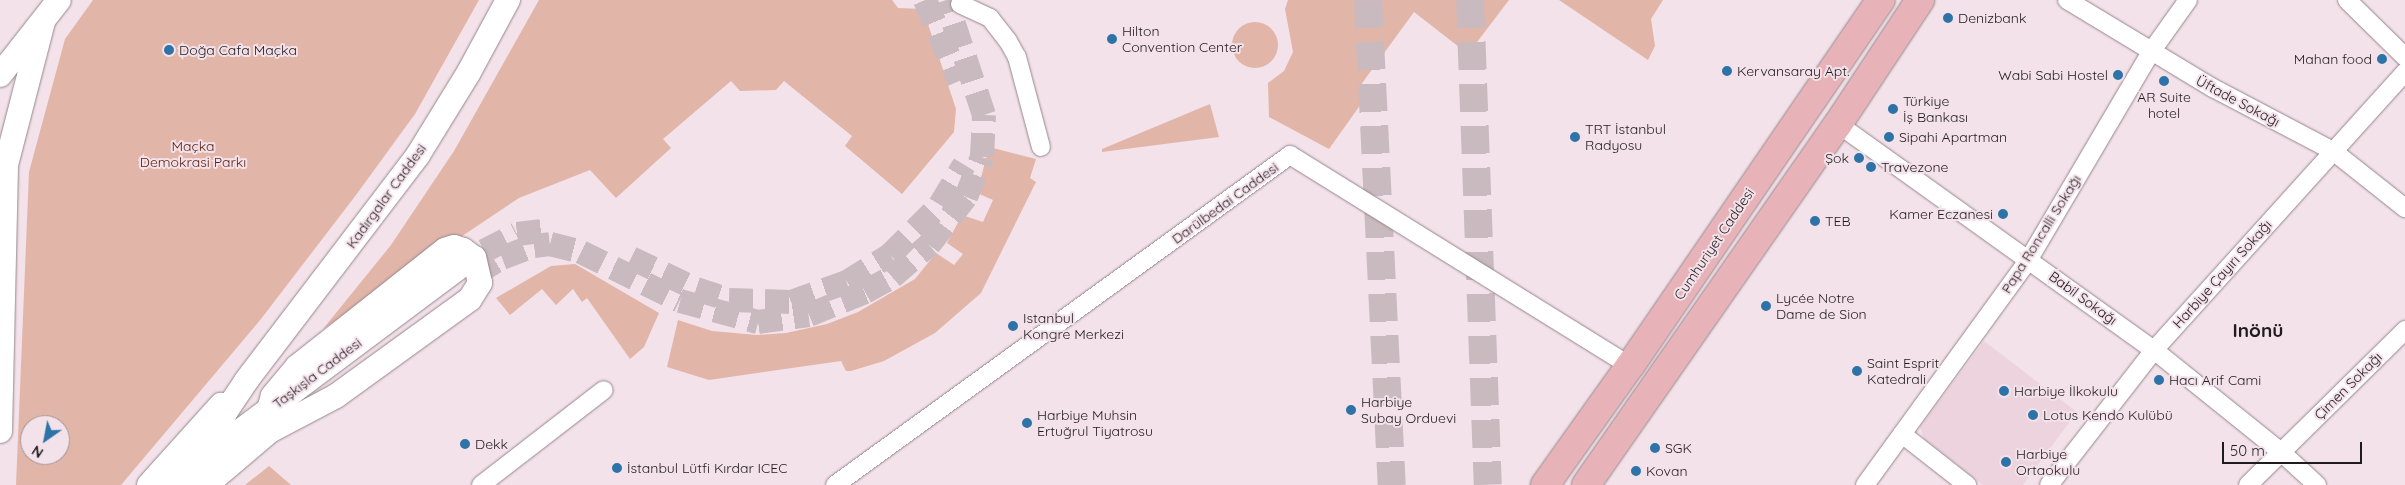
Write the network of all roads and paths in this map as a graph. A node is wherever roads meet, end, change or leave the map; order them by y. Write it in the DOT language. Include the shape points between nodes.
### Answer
graph roads {
  1 [pos="59,0"];
  2 [pos="508,0"];
  3 [pos="1881,0"];
  4 [pos="1920,0"];
  5 [pos="2188,0"];
  6 [pos="2347,0"];
  7 [pos="2075,2"];
  8 [pos="960,4"];
  9 [pos="43,22"];
  10 [pos="2151,52"];
  11 [pos="2405,57"];
  12 [pos="2405,72"];
  13 [pos="0,75"];
  14 [pos="1838,124"];
  15 [pos="1041,147"];
  16 [pos="2333,151"];
  17 [pos="3,189"];
  18 [pos="2405,208"];
  19 [pos="2029,259"];
  20 [pos="2405,330"];
  21 [pos="2154,350"];
  22 [pos="1630,366"];
  23 [pos="246,381"];
  24 [pos="1656,384"];
  25 [pos="604,390"];
  26 [pos="270,409"];
  27 [pos="0,431"];
  28 [pos="266,433"];
  29 [pos="1902,434"];
  30 [pos="2281,452"];
  31 [pos="204,458"];
  32 [pos="148,485"];
  33 [pos="168,485"];
  34 [pos="189,485"];
  35 [pos="206,485"];
  36 [pos="480,485"];
  37 [pos="834,485"];
  38 [pos="1545,485"];
  39 [pos="1586,485"];
  40 [pos="1865,485"];
  41 [pos="1967,485"];
  42 [pos="2049,485"];
  43 [pos="2248,485"];
  44 [pos="2317,485"];
  1 -- 9 [label="main road"];
  2 -- 23 [label="main road, Kadırgalar Caddesi" via="469,72 413,162"];
  3 -- 22 [label="main road, Cumhuriyet Caddesi"];
  4 -- 14 [label="main road"];
  5 -- 10 [label="street, Papa Roncalli Sokağı"];
  6 -- 11 [label="street"];
  7 -- 10 [label="street, Üftade Sokağı"];
  8 -- 15 [label="street" via="990,18 1008,42 1016,57"];
  9 -- 13 [label="main road"];
  9 -- 17 [label="main road" via="6,165"];
  10 -- 16 [label="street, Üftade Sokağı"];
  10 -- 19 [label="street, Papa Roncalli Sokağı"];
  12 -- 16 [label="street, Harbiye Çayırı Sokağı"];
  14 -- 19 [label="street, Babil Sokağı"];
  14 -- 24 [label="main road"];
  16 -- 18 [label="street, Üftade Sokağı"];
  16 -- 21 [label="street, Harbiye Çayırı Sokağı"];
  17 -- 27 [label="main road"];
  19 -- 21 [label="street, Babil Sokağı"];
  19 -- 29 [label="street, Papa Roncalli Sokağı"];
  20 -- 30 [label="street, Çimen Sokağı"];
  21 -- 30 [label="street, Babil Sokağı"];
  21 -- 42 [label="street, Harbiye Çayırı Sokağı"];
  22 -- 24 [label="main road"];
  22 -- 37 [label="street, Darülbedai Caddesi" via="1290,154"];
  22 -- 38 [label="main road, Cumhuriyet Caddesi"];
  23 -- 31 [label="main road, Kadırgalar Caddesi" via="226,411"];
  23 -- 32 [label="main road, Kadırgalar Caddesi"];
  24 -- 39 [label="main road"];
  25 -- 36 [label="street"];
  26 -- 28 [label="main road, Taşkışla Caddesi" via="470,268"];
  26 -- 28 [label="main road" via="272,396 297,367 445,250 454,247 474,258 480,283 470,299 364,378"];
  26 -- 31 [label="main road, Taşkışla Caddesi"];
  28 -- 35 [label="main road, Taşkışla Caddesi"];
  29 -- 40 [label="street, Papa Roncalli Sokağı"];
  29 -- 41 [label="street"];
  30 -- 43 [label="street, Çimen Sokağı"];
  30 -- 44 [label="street, Babil Sokağı"];
  31 -- 33 [label="main road, Taşkışla Caddesi"];
  31 -- 34 [label="main road, Kadırgalar Caddesi"];
}
